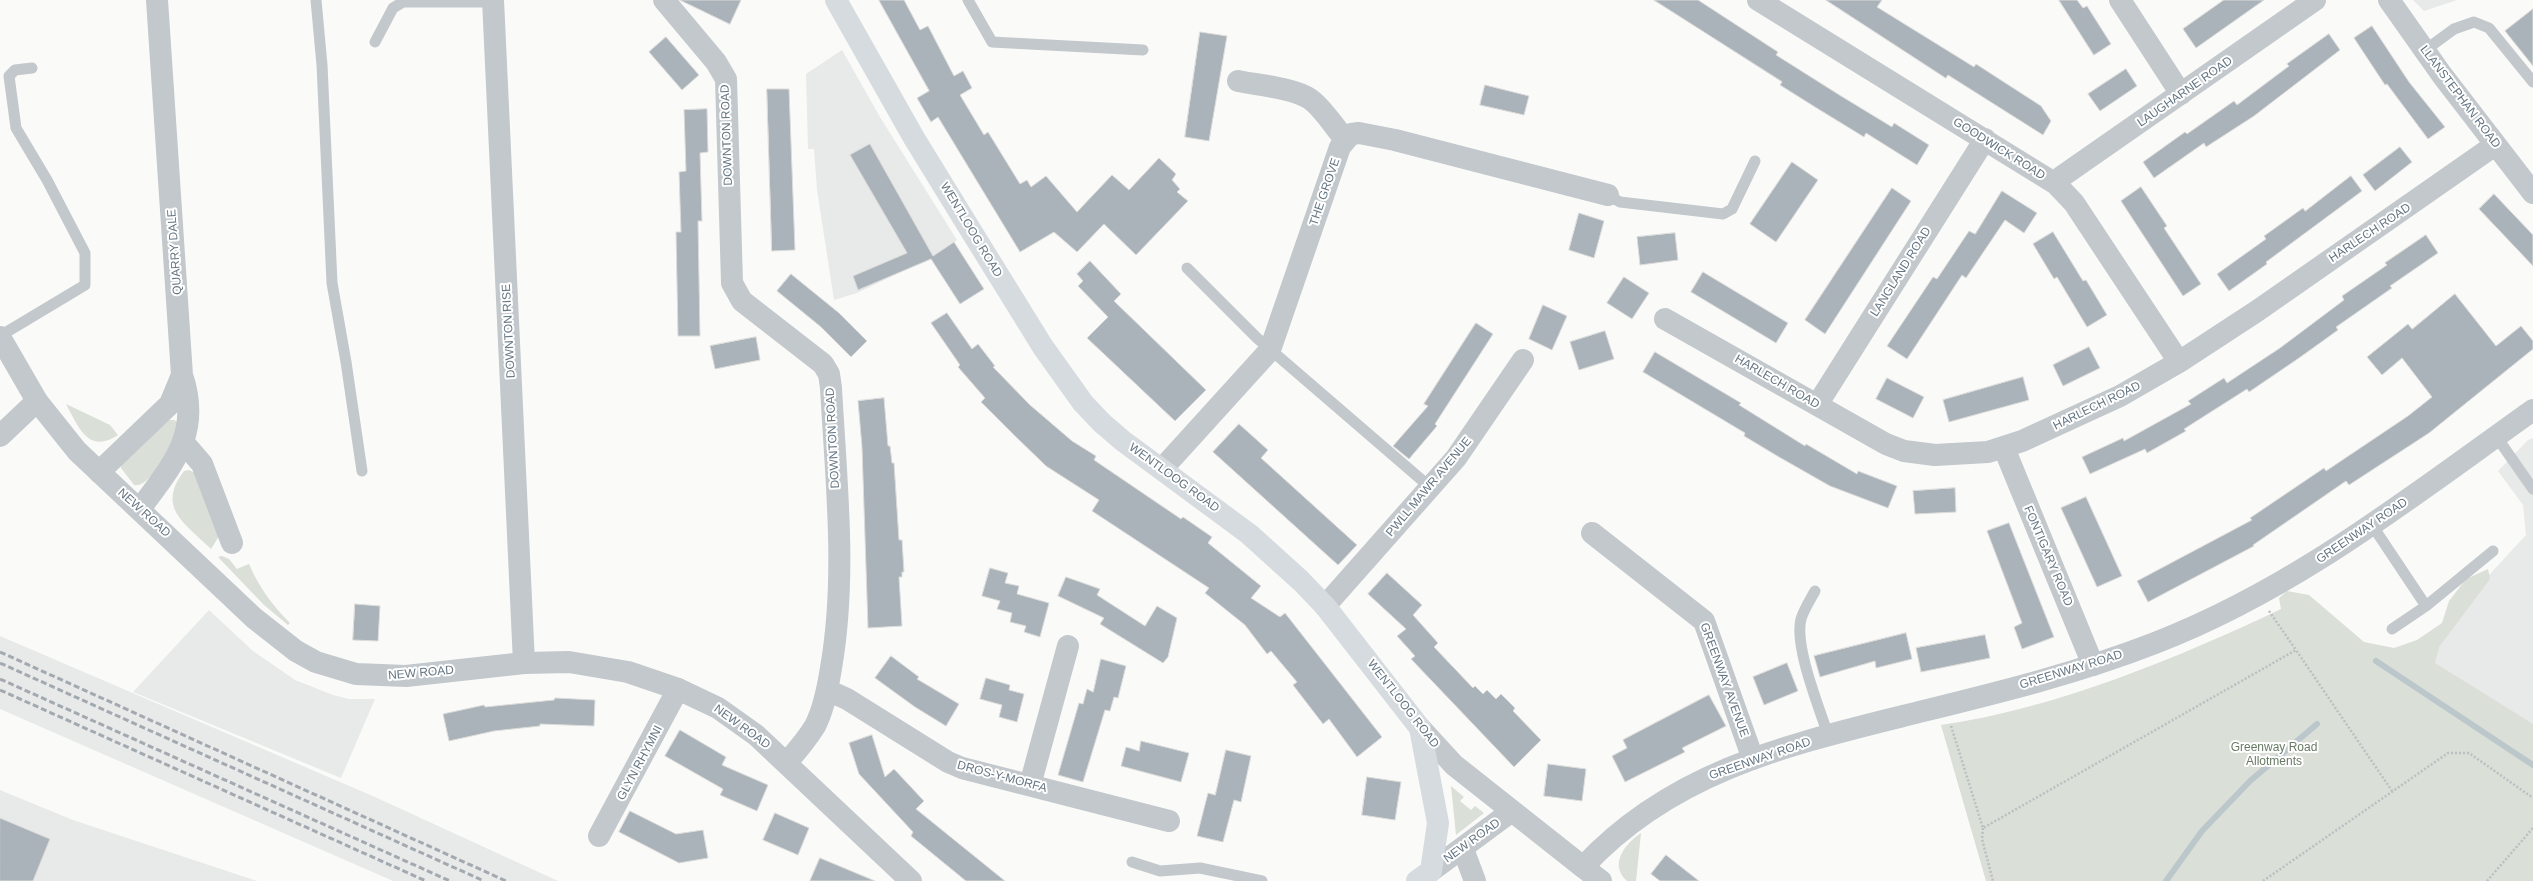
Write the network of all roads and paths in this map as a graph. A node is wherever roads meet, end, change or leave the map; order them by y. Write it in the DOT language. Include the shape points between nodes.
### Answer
graph roads {
  1 [pos="157,0"];
  2 [pos="316,0"];
  3 [pos="664,0"];
  4 [pos="836,0"];
  5 [pos="968,0"];
  6 [pos="1758,0"];
  7 [pos="2120,0"];
  8 [pos="2315,0"];
  9 [pos="2389,0"];
  10 [pos="493,1"];
  11 [pos="376,42"];
  12 [pos="1143,50"];
  13 [pos="2424,51"];
  14 [pos="32,68"];
  15 [pos="1238,81"];
  16 [pos="2533,82"];
  17 [pos="2181,94"];
  18 [pos="1345,139"];
  19 [pos="1984,139"];
  20 [pos="2495,145"];
  21 [pos="1755,161"];
  22 [pos="2056,184"];
  23 [pos="2533,193"];
  24 [pos="1608,195"];
  25 [pos="1186,268"];
  26 [pos="1665,319"];
  27 [pos="0,336"];
  28 [pos="1270,350"];
  29 [pos="1523,360"];
  30 [pos="2179,362"];
  31 [pos="182,375"];
  32 [pos="37,401"];
  33 [pos="1817,405"];
  34 [pos="2533,410"];
  35 [pos="0,436"];
  36 [pos="2496,436"];
  37 [pos="184,443"];
  38 [pos="2004,448"];
  39 [pos="1162,469"];
  40 [pos="362,471"];
  41 [pos="99,472"];
  42 [pos="1431,488"];
  43 [pos="2533,489"];
  44 [pos="140,509"];
  45 [pos="2372,525"];
  46 [pos="1592,533"];
  47 [pos="232,543"];
  48 [pos="2493,551"];
  49 [pos="1815,591"];
  50 [pos="2258,595"];
  51 [pos="1325,606"];
  52 [pos="2426,606"];
  53 [pos="2392,629"];
  54 [pos="1068,646"];
  55 [pos="2296,650"];
  56 [pos="524,663"];
  57 [pos="2093,665"];
  58 [pos="678,688"];
  59 [pos="827,690"];
  60 [pos="1944,706"];
  61 [pos="1420,728"];
  62 [pos="1828,735"];
  63 [pos="1753,759"];
  64 [pos="787,762"];
  65 [pos="1030,785"];
  66 [pos="2392,791"];
  67 [pos="2533,798"];
  68 [pos="1512,811"];
  69 [pos="1169,821"];
  70 [pos="1983,828"];
  71 [pos="2533,828"];
  72 [pos="599,836"];
  73 [pos="1463,849"];
  74 [pos="1132,862"];
  75 [pos="1583,867"];
  76 [pos="1424,876"];
  77 [pos="911,881"];
  78 [pos="1262,881"];
  79 [pos="1475,881"];
  80 [pos="1601,881"];
  81 [pos="1993,881"];
  82 [pos="2263,881"];
  83 [pos="2487,881"];
  1 -- 31 [label="street, QUARRY DALE"];
  2 -- 40 [label="lane" via="322,65 332,283"];
  3 -- 59 [label="street, DOWNTON ROAD" via="716,62 726,79 732,283 742,301 824,364 829,374 835,456 839,590 836,638"];
  4 -- 39 [label="main road, WENTLOOG ROAD" via="918,144 1051,359 1083,403 1102,423"];
  5 -- 12 [label="lane" via="992,42"];
  6 -- 19 [label="street, GOODWICK ROAD"];
  7 -- 17 [label="street"];
  8 -- 17 [label="street, LAUGHARNE ROAD"];
  9 -- 13 [label="street, LLANSTEPHAN ROAD"];
  10 -- 11 [label="lane" via="403,2 392,8"];
  10 -- 56 [label="street, DOWNTON RISE"];
  13 -- 16 [label="lane" via="2454,29 2474,22 2488,28"];
  13 -- 20 [label="street, LLANSTEPHAN ROAD"];
  14 -- 27 [label="lane" via="15,70 9,76 16,128 47,180 85,253 87,279 86,285"];
  15 -- 18 [label="street" via="1303,95 1319,108"];
  17 -- 22 [label="street, LAUGHARNE ROAD"];
  18 -- 24 [label="street" via="1351,134 1360,133 1395,140"];
  18 -- 28 [label="street, THE GROVE" via="1340,147"];
  19 -- 22 [label="street, GOODWICK ROAD"];
  19 -- 33 [label="street, LANGLAND ROAD"];
  20 -- 23 [label="street, LLANSTEPHAN ROAD"];
  20 -- 30 [label="street, HARLECH ROAD"];
  21 -- 24 [label="lane" via="1732,209 1723,214 1620,202"];
  22 -- 30 [label="street, GOODWICK ROAD" via="2074,203"];
  25 -- 28 [label="lane"];
  26 -- 33 [label="street, HARLECH ROAD"];
  27 -- 32 [label="street, NEW ROAD"];
  28 -- 39 [label="street, THE GROVE"];
  28 -- 42 [label="lane"];
  29 -- 42 [label="street, PWLL MAWR AVENUE" via="1475,433"];
  30 -- 38 [label="street, HARLECH ROAD" via="2108,402"];
  31 -- 37 [label="street" via="188,409"];
  31 -- 41 [label="street, QUARRY DALE" via="170,404"];
  32 -- 35 [label="street"];
  32 -- 41 [label="street, NEW ROAD" via="59,430"];
  33 -- 38 [label="street, HARLECH ROAD" via="1868,436 1904,451 1954,456"];
  34 -- 36 [label="street, GREENWAY ROAD"];
  36 -- 43 [label="lane"];
  36 -- 45 [label="street, GREENWAY ROAD"];
  37 -- 44 [label="street" via="179,455"];
  37 -- 47 [label="street" via="202,464"];
  38 -- 57 [label="street, FONTIGARY ROAD"];
  39 -- 51 [label="main road, WENTLOOG ROAD" via="1250,534"];
  41 -- 44 [label="street, NEW ROAD"];
  42 -- 51 [label="street, PWLL MAWR AVENUE"];
  44 -- 56 [label="street, NEW ROAD" via="254,618 296,651 316,662 356,674 382,676 432,674"];
  45 -- 50 [label="street, GREENWAY ROAD" via="2316,563"];
  45 -- 52 [label="lane"];
  46 -- 63 [label="street, GREENWAY AVENUE" via="1704,621"];
  48 -- 52 [label="lane"];
  49 -- 62 [label="lane" via="1803,613 1800,632 1804,657"];
  50 -- 55 [label="path"];
  50 -- 57 [label="street, GREENWAY ROAD" via="2185,631"];
  51 -- 61 [label="main road, WENTLOOG ROAD"];
  52 -- 53 [label="lane"];
  54 -- 65 [label="street"];
  55 -- 66 [label="path"];
  55 -- 70 [label="path"];
  56 -- 58 [label="street, NEW ROAD" via="586,664 640,675"];
  57 -- 60 [label="street, GREENWAY ROAD"];
  58 -- 64 [label="street, NEW ROAD" via="736,720"];
  58 -- 72 [label="street, GLYN RHYMNI"];
  59 -- 64 [label="street, DOWNTON ROAD" via="815,726"];
  59 -- 65 [label="street, DROS-Y-MORFA" via="847,699 948,762"];
  60 -- 62 [label="street, GREENWAY ROAD"];
  60 -- 70 [label="path"];
  61 -- 68 [label="street, WENTLOOG ROAD" via="1454,764"];
  61 -- 76 [label="main road, NEW ROAD" via="1438,823"];
  62 -- 63 [label="street, GREENWAY ROAD"];
  63 -- 75 [label="street, GREENWAY ROAD" via="1701,780 1657,804 1628,824"];
  64 -- 77 [label="street, NEW ROAD"];
  65 -- 69 [label="street, DROS-Y-MORFA"];
  66 -- 67 [label="path" via="2448,752 2469,753"];
  66 -- 82 [label="path"];
  68 -- 73 [label="street, NEW ROAD"];
  68 -- 75 [label="street, WENTLOOG ROAD"];
  70 -- 81 [label="path" via="1982,839"];
  71 -- 83 [label="path"];
  73 -- 76 [label="street, NEW ROAD"];
  73 -- 79 [label="street"];
  74 -- 78 [label="lane" via="1160,871 1200,868"];
  75 -- 80 [label="street, WENTLOOG ROAD"];
}
